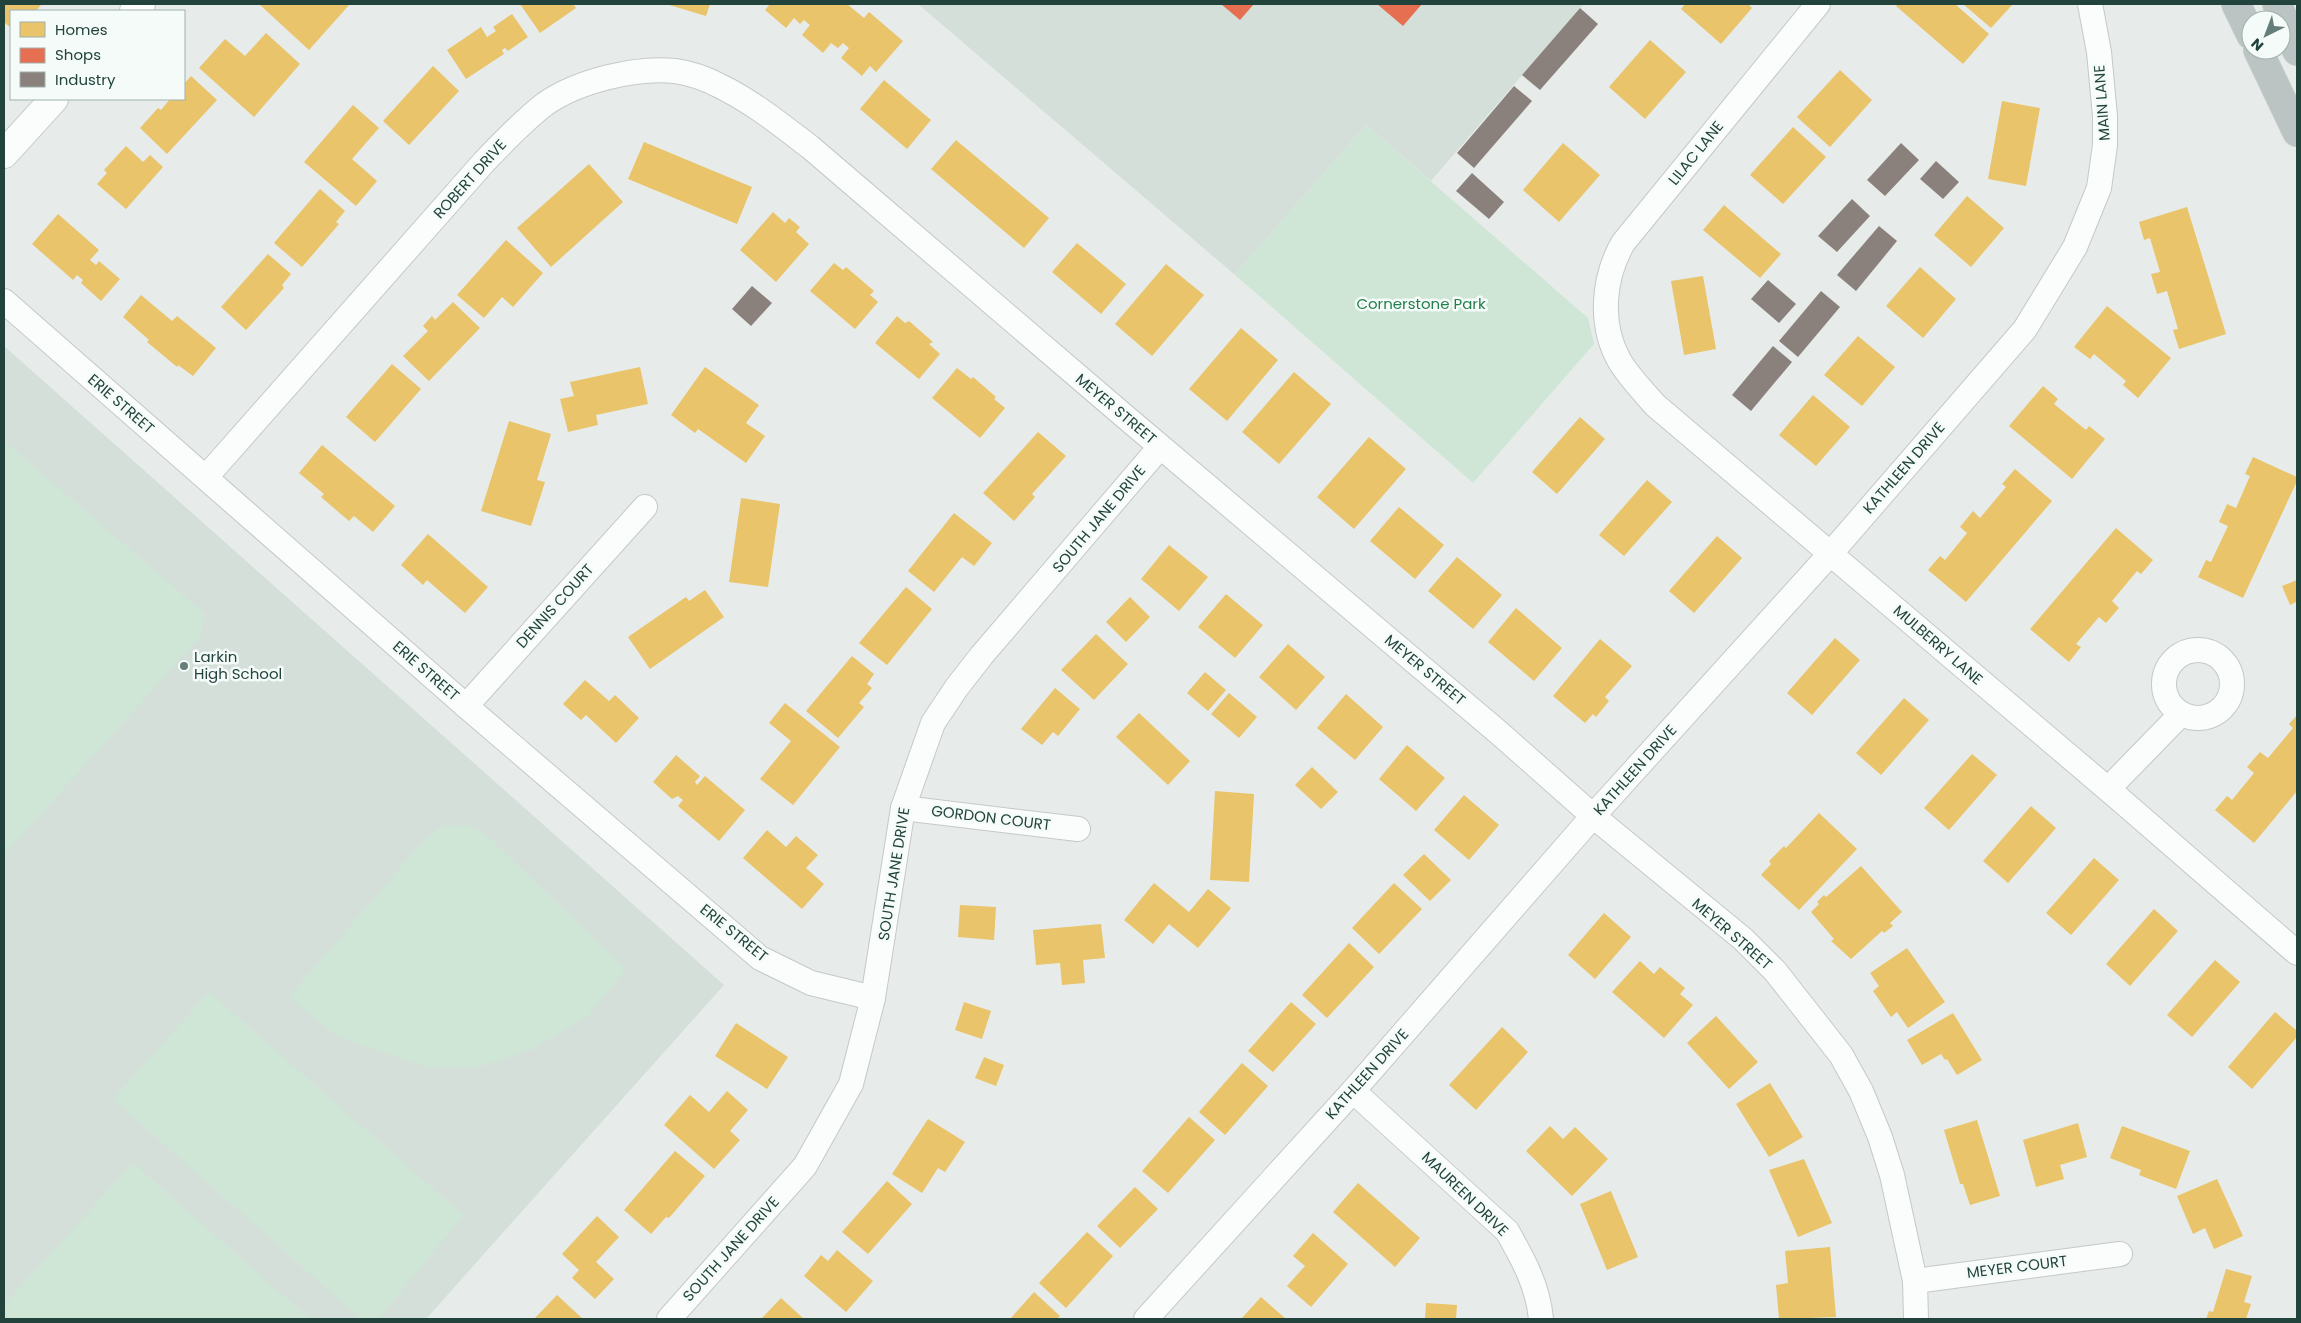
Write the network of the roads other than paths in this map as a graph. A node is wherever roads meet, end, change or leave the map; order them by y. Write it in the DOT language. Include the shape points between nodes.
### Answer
graph roads {
  1 [pos="1818,4"];
  2 [pos="2090,4"];
  3 [pos="2277,4"];
  4 [pos="2297,51"];
  5 [pos="2263,60"];
  6 [pos="53,100"];
  7 [pos="2297,132"];
  8 [pos="810,147"];
  9 [pos="4,154"];
  10 [pos="2094,201"];
  11 [pos="4,301"];
  12 [pos="1606,317"];
  13 [pos="1160,447"];
  14 [pos="206,477"];
  15 [pos="645,506"];
  16 [pos="1831,553"];
  17 [pos="466,706"];
  18 [pos="2181,714"];
  19 [pos="2108,789"];
  20 [pos="903,808"];
  21 [pos="1593,816"];
  22 [pos="1078,829"];
  23 [pos="2297,953"];
  24 [pos="873,998"];
  25 [pos="1354,1091"];
  26 [pos="2120,1254"];
  27 [pos="1915,1281"];
  28 [pos="669,1319"];
  29 [pos="1146,1319"];
  30 [pos="1542,1319"];
  31 [pos="1916,1319"];
  1 -- 12 [label="street, LILAC LANE" via="1623,243 1613,260 1608,279"];
  2 -- 10 [label="street, MAIN LANE" via="2099,52 2105,116 2104,163"];
  3 -- 4 [label="highway"];
  5 -- 7 [label="highway"];
  6 -- 9 [label="main road"];
  8 -- 13 [label="street, MEYER STREET"];
  8 -- 14 [label="street, ROBERT DRIVE" via="755,105 721,86 678,71 636,72 581,85 546,104 484,162"];
  10 -- 16 [label="street, KATHLEEN DRIVE" via="2075,247 2025,329"];
  11 -- 14 [label="street, ERIE STREET"];
  12 -- 16 [label="street, MULBERRY LANE" via="1619,360 1655,405"];
  13 -- 20 [label="street, SOUTH JANE DRIVE" via="956,687 933,723"];
  13 -- 21 [label="street, MEYER STREET" via="1491,725"];
  14 -- 17 [label="street, ERIE STREET"];
  15 -- 17 [label="street, DENNIS COURT"];
  16 -- 19 [label="street, MULBERRY LANE"];
  16 -- 21 [label="street, KATHLEEN DRIVE"];
  17 -- 24 [label="street, ERIE STREET" via="760,958 811,983"];
  18 -- 19 [label="street"];
  19 -- 23 [label="street, MULBERRY LANE"];
  20 -- 22 [label="street, GORDON COURT"];
  20 -- 24 [label="street, SOUTH JANE DRIVE"];
  21 -- 25 [label="street, KATHLEEN DRIVE"];
  21 -- 27 [label="street, MEYER STREET" via="1743,939 1775,971 1841,1055 1861,1091 1880,1137 1892,1175"];
  24 -- 28 [label="street, SOUTH JANE DRIVE" via="851,1084 805,1166"];
  25 -- 29 [label="street, KATHLEEN DRIVE"];
  25 -- 30 [label="street, MAUREEN DRIVE" via="1507,1231 1524,1261 1539,1299"];
  26 -- 27 [label="street, MEYER COURT"];
  27 -- 31 [label="street, MEYER STREET"];
}
